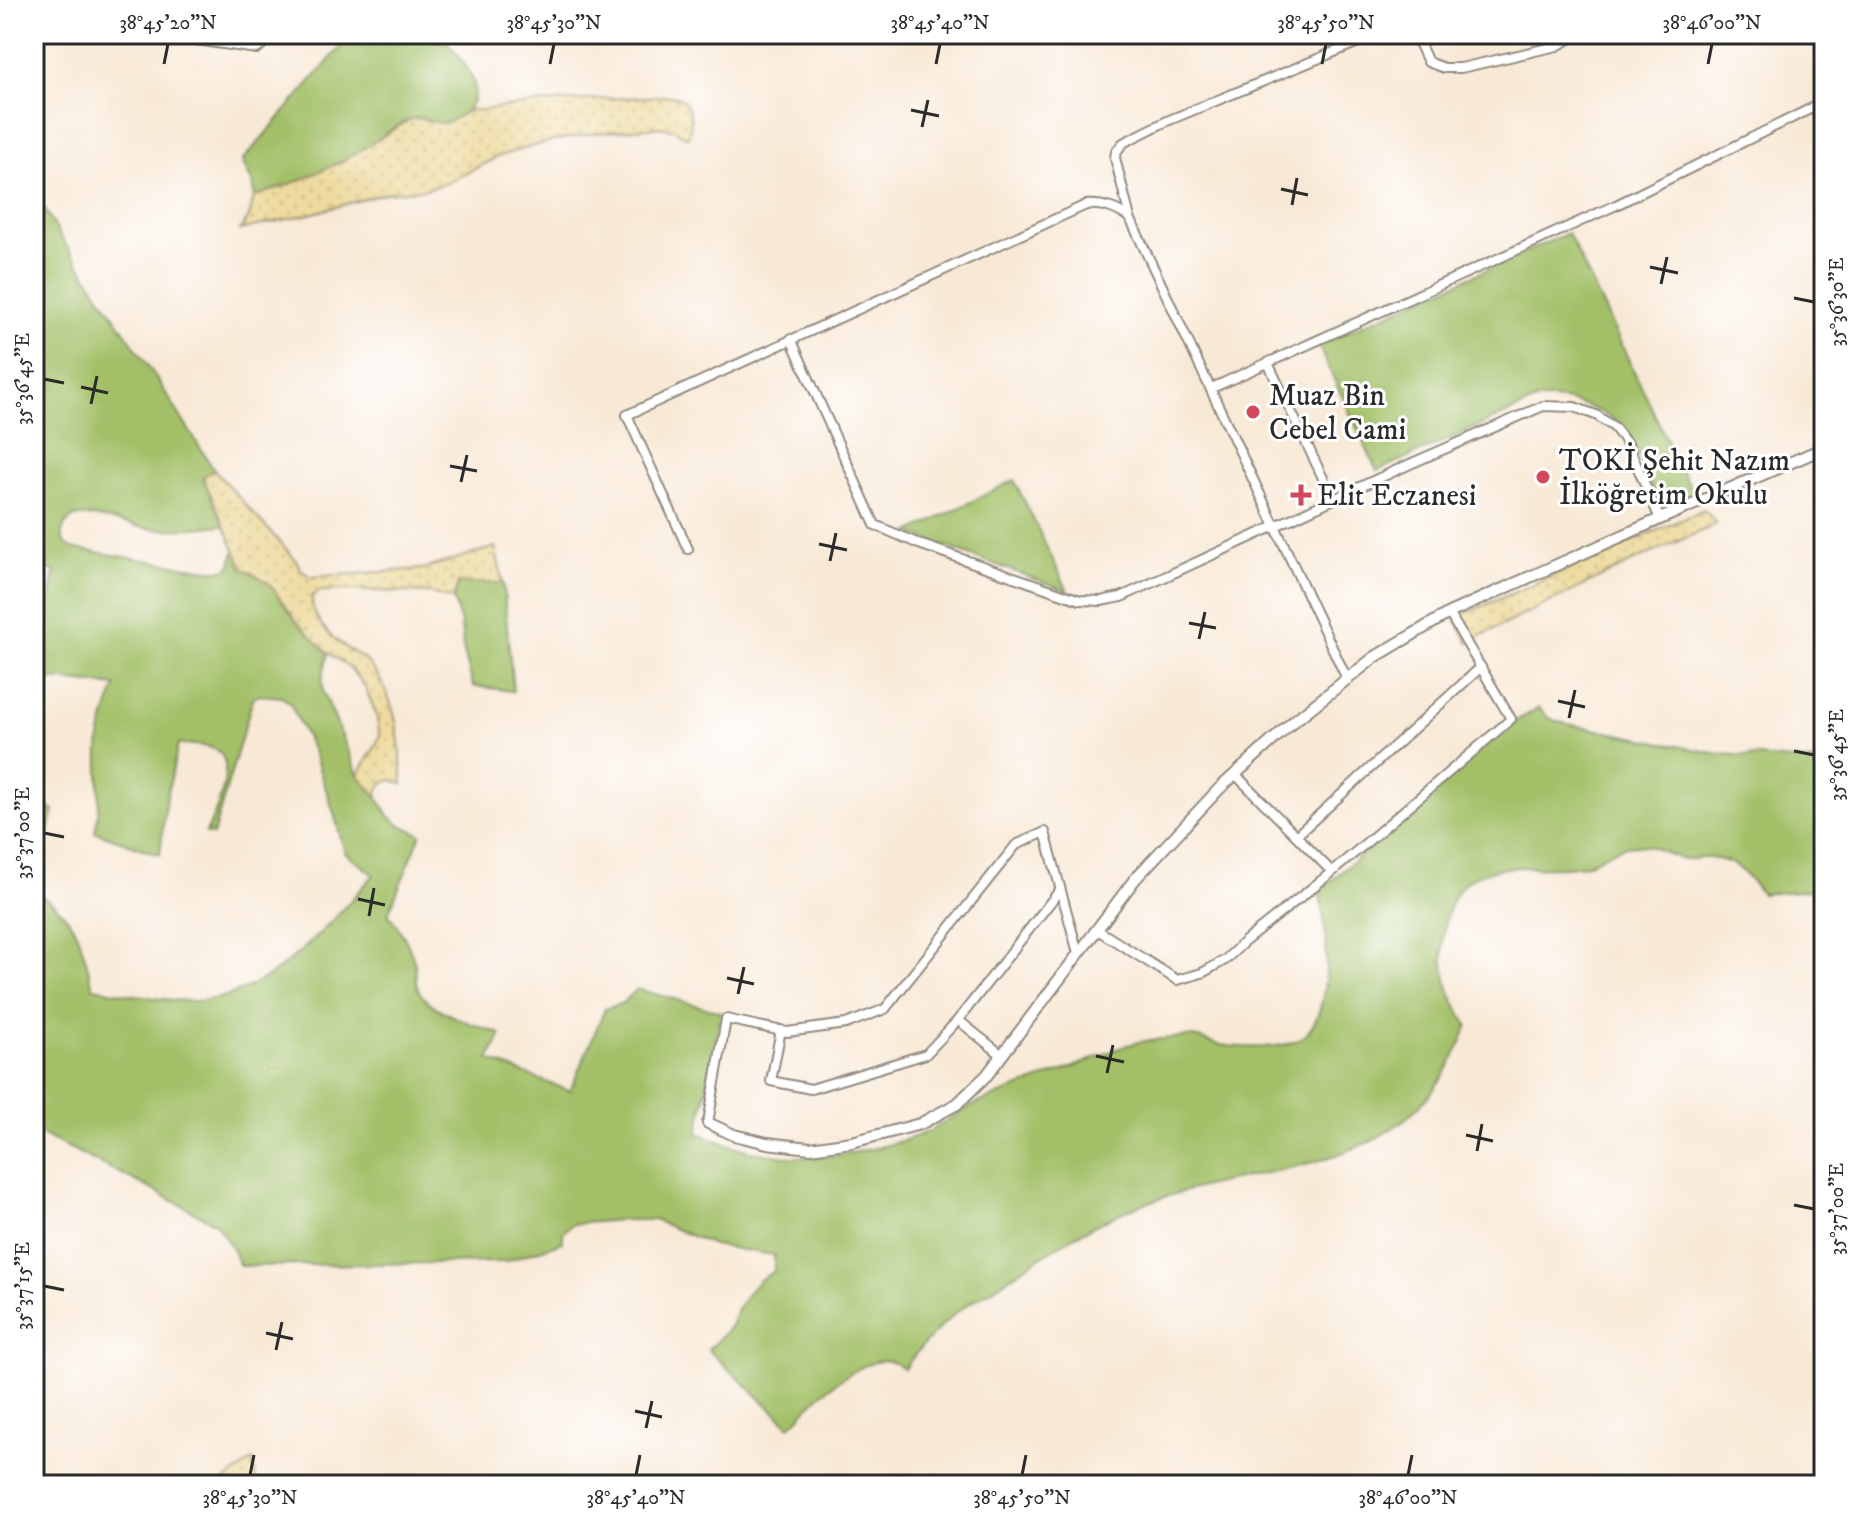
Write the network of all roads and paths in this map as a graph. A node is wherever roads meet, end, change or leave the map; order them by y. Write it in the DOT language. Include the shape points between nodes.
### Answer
graph roads {
  1 [pos="156,34"];
  2 [pos="272,34"];
  3 [pos="1378,34"];
  4 [pos="1415,34"];
  5 [pos="1579,34"];
  6 [pos="1808,34"];
  7 [pos="1824,39"];
  8 [pos="1824,102"];
  9 [pos="1130,218"];
  10 [pos="791,339"];
  11 [pos="1268,363"];
  12 [pos="1212,388"];
  13 [pos="1824,448"];
  14 [pos="1333,499"];
  15 [pos="1660,519"];
  16 [pos="1276,526"];
  17 [pos="688,549"];
  18 [pos="1449,613"];
  19 [pos="1481,667"];
  20 [pos="1347,679"];
  21 [pos="1235,774"];
  22 [pos="1297,835"];
  23 [pos="1332,872"];
  24 [pos="1060,890"];
  25 [pos="1096,929"];
  26 [pos="1078,953"];
  27 [pos="958,1020"];
  28 [pos="781,1030"];
  29 [pos="1002,1055"];
  30 [pos="708,1123"];
  1 -- 2 [label="street" via="257,49"];
  3 -- 9 [label="street" via="1123,143 1115,158"];
  4 -- 5 [label="street" via="1428,62 1444,68 1557,46"];
  6 -- 7 [label="street"];
  8 -- 11 [label="street" via="1614,206"];
  9 -- 10 [label="street" via="1117,209 1086,205"];
  9 -- 12 [label="street"];
  10 -- 16 [label="street" via="875,525 919,544 1080,600 1101,601 1121,597"];
  10 -- 17 [label="street" via="627,415"];
  11 -- 12 [label="street"];
  11 -- 14 [label="street"];
  12 -- 16 [label="street"];
  13 -- 15 [label="street"];
  14 -- 15 [label="street" via="1543,406 1574,407 1614,427 1628,445"];
  14 -- 16 [label="street"];
  15 -- 18 [label="street"];
  16 -- 20 [label="street"];
  18 -- 19 [label="street"];
  18 -- 20 [label="street"];
  19 -- 22 [label="street"];
  19 -- 23 [label="street" via="1511,719"];
  20 -- 21 [label="street"];
  21 -- 22 [label="street"];
  21 -- 25 [label="street" via="1135,879"];
  22 -- 23 [label="street"];
  23 -- 25 [label="street" via="1225,960 1177,980"];
  24 -- 26 [label="street"];
  24 -- 27 [label="street"];
  24 -- 28 [label="street" via="1045,832 1016,845 885,1009 846,1024"];
  25 -- 26 [label="street"];
  26 -- 29 [label="street"];
  27 -- 28 [label="street" via="926,1054 811,1089 771,1081"];
  27 -- 29 [label="street"];
  28 -- 30 [label="street" via="726,1019"];
  29 -- 30 [label="street" via="957,1104 920,1124 852,1142 810,1148 767,1143"];
}
